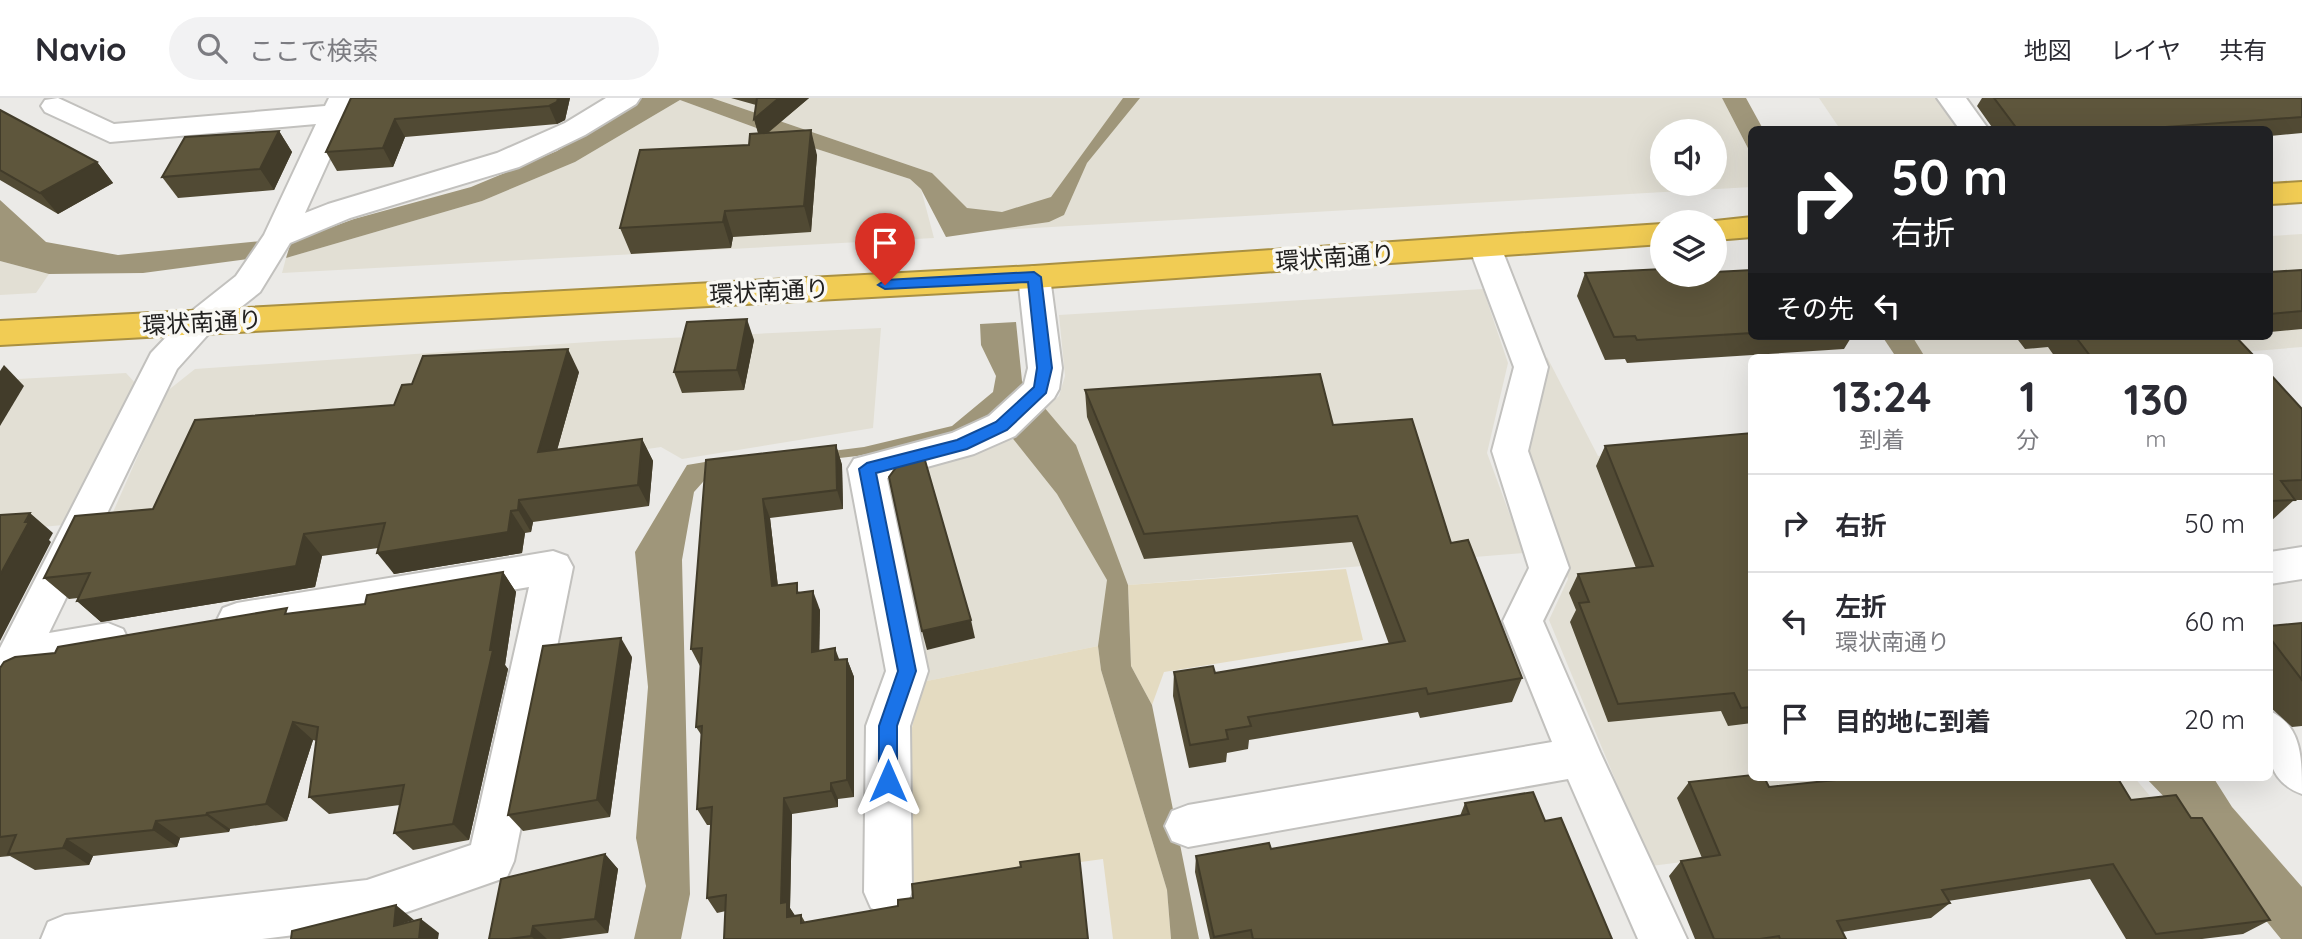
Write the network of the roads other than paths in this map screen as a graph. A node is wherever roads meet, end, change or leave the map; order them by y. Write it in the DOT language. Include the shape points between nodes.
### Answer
graph roads {
  1 [pos="225,98"];
  2 [pos="626,98"];
  3 [pos="1951,98"];
  4 [pos="55,106"];
  5 [pos="339,106"];
  6 [pos="590,109"];
  7 [pos="212,124"];
  8 [pos="1972,126"];
  9 [pos="2302,192"];
  10 [pos="2273,194"];
  11 [pos="1748,227"];
  12 [pos="1727,229"];
  13 [pos="1650,235"];
  14 [pos="273,246"];
  15 [pos="1485,247"];
  16 [pos="1034,277"];
  17 [pos="200,322"];
  18 [pos="0,333"];
  19 [pos="2302,563"];
  20 [pos="2273,568"];
  21 [pos="203,625"];
  22 [pos="149,634"];
  23 [pos="4,676"];
  24 [pos="2273,734"];
  25 [pos="1580,757"];
  26 [pos="2302,774"];
  27 [pos="1188,826"];
  28 [pos="888,892"];
  29 [pos="65,939"];
  30 [pos="1663,939"];
  1 -- 7 [label="street"];
  2 -- 6 [label="street"];
  3 -- 8 [label="street"];
  4 -- 7 [label="street" via="110,133"];
  5 -- 7 [label="street"];
  5 -- 14 [label="street"];
  6 -- 14 [label="street" via="508,160 339,211"];
  9 -- 10 [label="highway"];
  11 -- 12 [label="highway"];
  13 -- 15 [label="highway, 環状南通り"];
  14 -- 17 [label="street" via="248,284"];
  15 -- 16 [label="highway, 環状南通り"];
  15 -- 25 [label="street" via="1531,367 1510,451 1549,568 1523,621"];
  16 -- 17 [label="highway, 環状南通り"];
  16 -- 28 [label="street" via="1045,368 1041,389 1002,426 961,444 867,469 907,671 888,726"];
  17 -- 18 [label="highway, 環状南通り"];
  17 -- 23 [label="street" via="163,362"];
  19 -- 20 [label="street"];
  21 -- 29 [label="street" via="553,567 491,861 367,903"];
  22 -- 23 [label="street" via="41,652"];
  24 -- 26 [label="street"];
  25 -- 27 [label="street"];
  25 -- 30 [label="street"];
}
